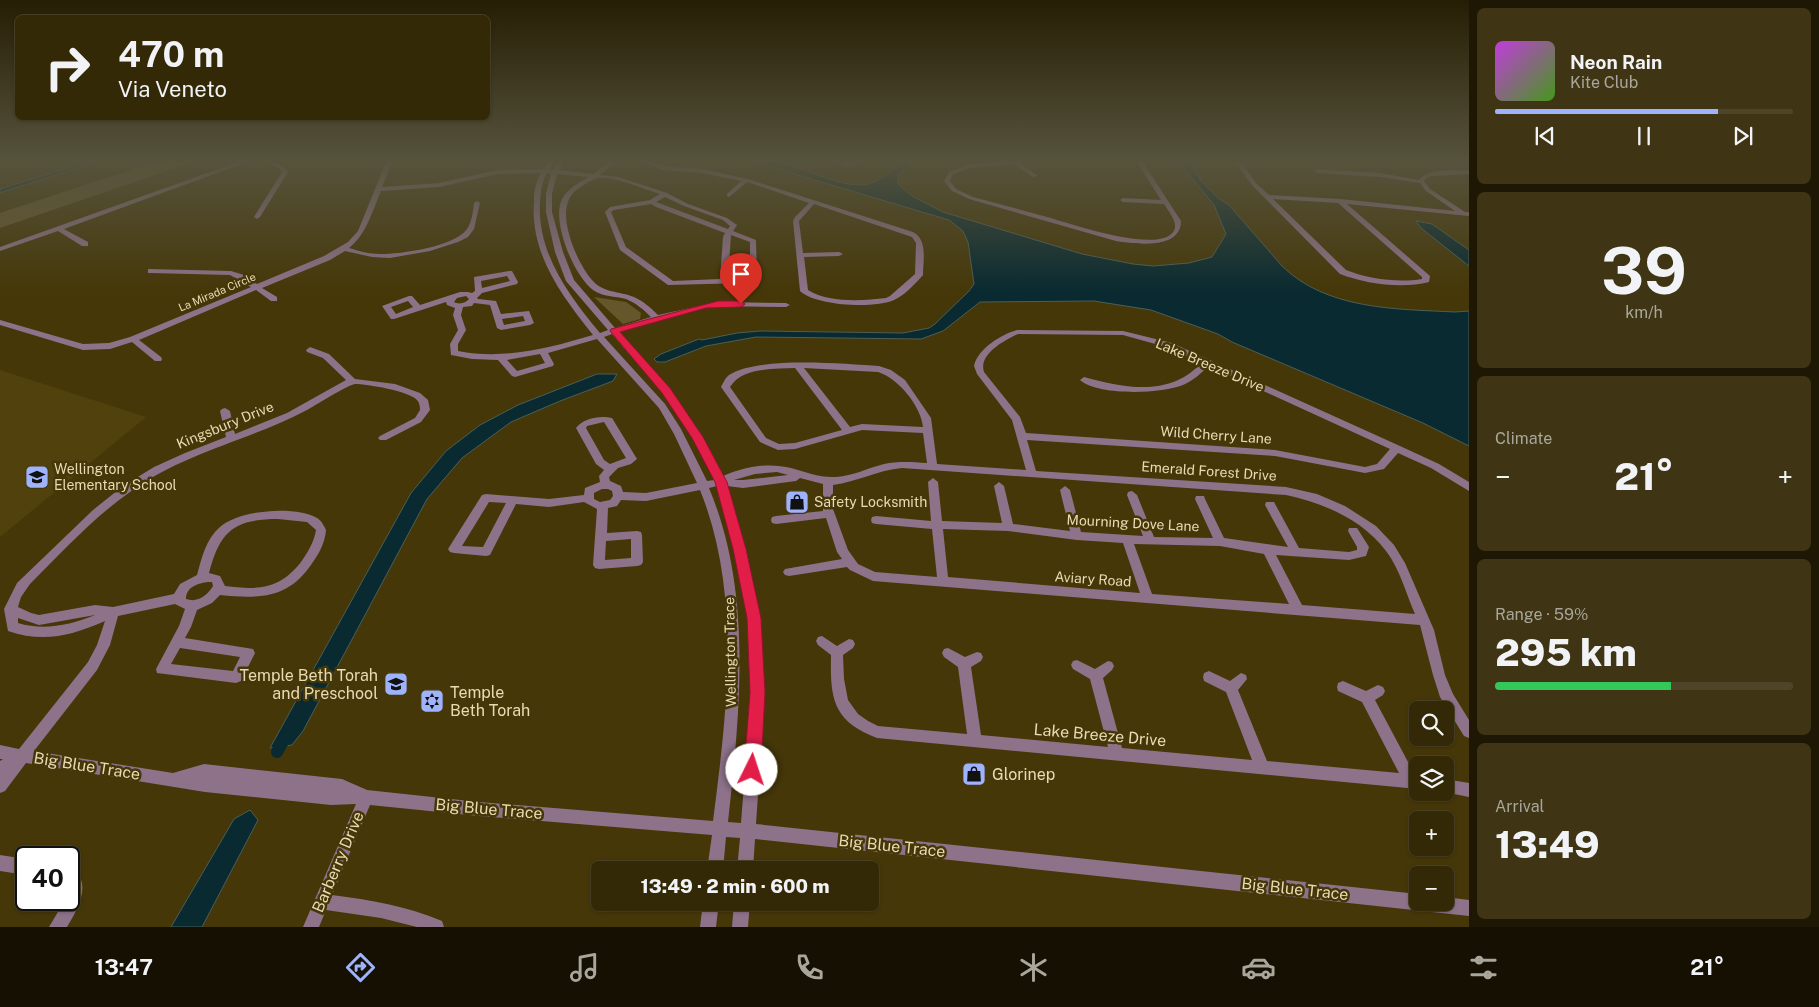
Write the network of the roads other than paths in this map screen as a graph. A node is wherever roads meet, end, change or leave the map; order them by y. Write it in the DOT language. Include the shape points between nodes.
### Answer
graph roads {
  1 [pos="122,205"];
  2 [pos="264,205"];
  3 [pos="371,205"];
  4 [pos="476,205"];
  5 [pos="535,205"];
  6 [pos="549,205"];
  7 [pos="563,205"];
  8 [pos="624,205"];
  9 [pos="657,205"];
  10 [pos="687,205"];
  11 [pos="810,205"];
  12 [pos="823,205"];
  13 [pos="997,205"];
  14 [pos="1167,205"];
  15 [pos="1275,205"];
  16 [pos="1345,205"];
  17 [pos="1379,205"];
  18 [pos="1452,205"];
  19 [pos="1467,215"];
  20 [pos="257,217"];
  21 [pos="58,228"];
  22 [pos="731,232"];
  23 [pos="85,244"];
  24 [pos="0,248"];
  25 [pos="344,249"];
  26 [pos="839,254"];
  27 [pos="800,255"];
  28 [pos="151,271"];
  29 [pos="724,282"];
  30 [pos="256,287"];
  31 [pos="479,291"];
  32 [pos="274,299"];
  33 [pos="451,299"];
  34 [pos="473,299"];
  35 [pos="786,305"];
  36 [pos="459,306"];
  37 [pos="419,309"];
  38 [pos="499,317"];
  39 [pos="657,319"];
  40 [pos="0,322"];
  41 [pos="614,331"];
  42 [pos="600,335"];
  43 [pos="133,339"];
  44 [pos="310,350"];
  45 [pos="543,352"];
  46 [pos="500,358"];
  47 [pos="158,360"];
  48 [pos="1208,363"];
  49 [pos="798,366"];
  50 [pos="1084,380"];
  51 [pos="352,381"];
  52 [pos="225,411"];
  53 [pos="928,430"];
  54 [pos="848,431"];
  55 [pos="1022,436"];
  56 [pos="383,438"];
  57 [pos="231,439"];
  58 [pos="1397,448"];
  59 [pos="932,467"];
  60 [pos="610,469"];
  61 [pos="1032,474"];
  62 [pos="828,481"];
  63 [pos="721,482"];
  64 [pos="933,482"];
  65 [pos="605,484"];
  66 [pos="702,485"];
  67 [pos="999,486"];
  68 [pos="1469,487"];
  69 [pos="1065,490"];
  70 [pos="1132,495"];
  71 [pos="618,496"];
  72 [pos="587,498"];
  73 [pos="1200,499"];
  74 [pos="512,501"];
  75 [pos="1270,505"];
  76 [pos="603,506"];
  77 [pos="829,514"];
  78 [pos="776,520"];
  79 [pos="876,520"];
  80 [pos="936,525"];
  81 [pos="1008,527"];
  82 [pos="1353,531"];
  83 [pos="1077,536"];
  84 [pos="602,537"];
  85 [pos="1127,539"];
  86 [pos="1150,541"];
  87 [pos="1220,542"];
  88 [pos="1268,550"];
  89 [pos="1296,552"];
  90 [pos="850,562"];
  91 [pos="789,572"];
  92 [pos="202,577"];
  93 [pos="943,582"];
  94 [pos="217,590"];
  95 [pos="179,598"];
  96 [pos="1148,598"];
  97 [pos="192,606"];
  98 [pos="10,609"];
  99 [pos="1298,610"];
  100 [pos="113,612"];
  101 [pos="1424,620"];
  102 [pos="822,641"];
  103 [pos="178,642"];
  104 [pos="849,644"];
  105 [pos="837,653"];
  106 [pos="948,654"];
  107 [pos="977,657"];
  108 [pos="964,664"];
  109 [pos="1077,665"];
  110 [pos="1108,666"];
  111 [pos="1096,676"];
  112 [pos="1209,677"];
  113 [pos="1343,687"];
  114 [pos="1469,732"];
  115 [pos="975,741"];
  116 [pos="0,752"];
  117 [pos="1116,754"];
  118 [pos="21,756"];
  119 [pos="1262,767"];
  120 [pos="0,769"];
  121 [pos="1409,771"];
  122 [pos="1409,781"];
  123 [pos="0,786"];
  124 [pos="1454,788"];
  125 [pos="1469,790"];
  126 [pos="366,797"];
  127 [pos="719,830"];
  128 [pos="748,831"];
  129 [pos="716,861"];
  130 [pos="746,861"];
  131 [pos="0,864"];
  132 [pos="15,866"];
  133 [pos="1409,901"];
  134 [pos="322,902"];
  135 [pos="1454,906"];
  136 [pos="1469,908"];
  137 [pos="66,911"];
  138 [pos="710,911"];
  139 [pos="741,911"];
  140 [pos="57,927"];
  141 [pos="311,927"];
  142 [pos="436,927"];
  143 [pos="708,927"];
  144 [pos="740,927"];
  1 -- 21 [label="street"];
  2 -- 20 [label="street"];
  3 -- 25 [label="street, La Mirada Circle" via="359,236"];
  4 -- 25 [label="street" via="471,230 450,243 392,256 373,256"];
  5 -- 42 [label="street, Wellington Trace" via="537,230 555,278"];
  6 -- 41 [label="street, Wellington Trace" via="570,281"];
  7 -- 39 [label="street" via="565,231 575,258 593,287 638,302"];
  8 -- 29 [label="street" via="608,212 623,248 671,282"];
  9 -- 22 [label="street"];
  10 -- 22 [label="street" via="730,221 734,225"];
  11 -- 27 [label="street" via="797,220"];
  12 -- 27 [label="street" via="913,234 920,242 920,273 887,300 826,300 804,291"];
  13 -- 14 [label="street" via="1135,241 1160,240 1176,232 1178,221"];
  15 -- 16 [label="street" via="1343,272 1358,278 1426,280 1426,276"];
  17 -- 19 [label="street"];
  18 -- 19 [label="street"];
  21 -- 23 [label="street"];
  21 -- 24 [label="street"];
  22 -- 29 [label="street" via="726,236"];
  22 -- 29 [label="street" via="754,241 754,276 744,281"];
  25 -- 30 [label="street, La Mirada Circle"];
  26 -- 27 [label="street"];
  28 -- 30 [label="street" via="227,272"];
  30 -- 32 [label="street"];
  30 -- 43 [label="street, La Mirada Circle"];
  31 -- 34 [label="street"];
  33 -- 34 [label="street" via="464,294"];
  33 -- 36 [label="street" via="451,304"];
  33 -- 37 [label="street"];
  34 -- 36 [label="street" via="469,304"];
  34 -- 38 [label="street" via="493,303"];
  35 -- 39 [label="street" via="718,304"];
  36 -- 46 [label="street" via="457,315 462,330 454,344 454,353"];
  39 -- 41 [label="street"];
  40 -- 43 [label="street, La Mirada Circle" via="83,347 110,346"];
  41 -- 42 [label="street"];
  41 -- 63 [label="street, Wellington Trace" via="666,391 698,437"];
  42 -- 45 [label="street"];
  42 -- 66 [label="street, Wellington Trace" via="664,408"];
  43 -- 47 [label="street"];
  44 -- 51 [label="street" via="326,356"];
  45 -- 46 [label="street"];
  45 -- 46 [label="street" via="550,364 516,374"];
  48 -- 50 [label="street" via="1190,378 1165,387 1111,387"];
  48 -- 55 [label="street, Lake Breeze Drive" via="1163,343 1123,333 1045,331 1012,334 982,357 978,365 1017,419"];
  48 -- 58 [label="street, Lake Breeze Drive"];
  49 -- 53 [label="street" via="880,369 894,374 901,379 926,418"];
  49 -- 54 [label="street"];
  49 -- 54 [label="street" via="780,365 737,372 726,380 725,386 763,440 772,446 790,448"];
  51 -- 56 [label="street" via="394,387 417,395 425,403 425,410 418,420"];
  51 -- 57 [label="street, Kingsbury Drive" via="291,415"];
  52 -- 57 [label="street"];
  53 -- 54 [label="street" via="868,426"];
  53 -- 59 [label="street"];
  55 -- 58 [label="street, Wild Cherry Lane" via="1275,453 1365,470 1380,467"];
  55 -- 61 [label="street, Lake Breeze Drive"];
  57 -- 98 [label="street, Kingsbury Drive" via="163,467 118,495 26,581"];
  58 -- 68 [label="street, Lake Breeze Drive"];
  59 -- 61 [label="street, Emerald Forest Drive"];
  59 -- 62 [label="street, Emerald Forest Drive" via="890,466"];
  60 -- 60 [label="street" via="631,461 630,453 609,420 584,424 581,428 600,462"];
  60 -- 65 [label="street" via="604,476"];
  61 -- 101 [label="street, Emerald Forest Drive" via="1286,492 1327,502 1366,524 1390,548 1400,563"];
  62 -- 63 [label="street, Emerald Forest Drive" via="786,477 743,484"];
  62 -- 77 [label="street"];
  63 -- 66 [label="street, Emerald Forest Drive"];
  63 -- 128 [label="street, Wellington Trace" via="740,549 754,618 758,693"];
  64 -- 80 [label="street"];
  65 -- 71 [label="street" via="617,489"];
  65 -- 72 [label="street" via="592,488"];
  66 -- 71 [label="street, Emerald Forest Drive" via="646,497"];
  66 -- 127 [label="street, Wellington Trace" via="725,553 732,609 733,688"];
  67 -- 81 [label="street"];
  69 -- 83 [label="street"];
  70 -- 86 [label="street"];
  71 -- 76 [label="street" via="613,503"];
  72 -- 74 [label="street" via="549,503"];
  72 -- 76 [label="street" via="591,503"];
  73 -- 87 [label="street"];
  74 -- 74 [label="street" via="486,498 454,549 486,552"];
  75 -- 89 [label="street"];
  76 -- 84 [label="street"];
  77 -- 78 [label="street"];
  77 -- 90 [label="street"];
  79 -- 80 [label="street, Mourning Dove Lane"];
  80 -- 81 [label="street, Mourning Dove Lane"];
  80 -- 93 [label="street"];
  81 -- 83 [label="street, Mourning Dove Lane"];
  82 -- 89 [label="street, Mourning Dove Lane" via="1363,547 1362,553 1349,556"];
  83 -- 85 [label="street, Mourning Dove Lane"];
  85 -- 86 [label="street, Mourning Dove Lane"];
  85 -- 96 [label="street"];
  86 -- 87 [label="street, Mourning Dove Lane"];
  87 -- 88 [label="street, Mourning Dove Lane"];
  88 -- 89 [label="street, Mourning Dove Lane"];
  88 -- 99 [label="street"];
  90 -- 91 [label="street"];
  90 -- 93 [label="street, Aviary Road" via="860,571 874,576"];
  92 -- 94 [label="street" via="216,579"];
  92 -- 94 [label="street" via="217,537 245,518 262,514 302,517 315,521 321,530 320,541 303,568 292,580 275,590 256,594"];
  92 -- 95 [label="street" via="186,585"];
  93 -- 96 [label="street, Aviary Road"];
  94 -- 97 [label="street" via="210,599"];
  95 -- 97 [label="street" via="182,604"];
  95 -- 100 [label="street"];
  96 -- 99 [label="street, Aviary Road"];
  97 -- 103 [label="street"];
  98 -- 100 [label="street" via="39,620 95,610"];
  98 -- 100 [label="street" via="12,626 32,632 61,630 95,622"];
  99 -- 101 [label="street, Aviary Road"];
  100 -- 118 [label="street" via="105,642 90,669"];
  101 -- 114 [label="street, Emerald Forest Drive" via="1447,697"];
  102 -- 105 [label="street"];
  103 -- 103 [label="street" via="162,669 236,677 249,653"];
  104 -- 105 [label="street"];
  105 -- 115 [label="street, Lake Breeze Drive" via="840,700 848,714 861,725 886,733"];
  106 -- 108 [label="street"];
  107 -- 108 [label="street"];
  108 -- 115 [label="street"];
  109 -- 111 [label="street"];
  110 -- 111 [label="street"];
  111 -- 117 [label="street"];
  112 -- 119 [label="street" via="1236,684"];
  113 -- 121 [label="street" via="1372,695"];
  115 -- 117 [label="street, Lake Breeze Drive"];
  116 -- 118 [label="street, Big Blue Trace"];
  117 -- 119 [label="street, Lake Breeze Drive"];
  118 -- 120 [label="street"];
  118 -- 123 [label="street" via="16,768"];
  118 -- 126 [label="street, Big Blue Trace" via="174,780 331,798"];
  119 -- 122 [label="street, Lake Breeze Drive"];
  124 -- 125 [label="street"];
  126 -- 127 [label="street, Big Blue Trace"];
  126 -- 134 [label="street, Barberry Drive"];
  127 -- 128 [label="street, Big Blue Trace"];
  127 -- 129 [label="street, Wellington Trace"];
  128 -- 130 [label="street, Wellington Trace"];
  128 -- 133 [label="street, Big Blue Trace"];
  131 -- 132 [label="street"];
  134 -- 141 [label="street, Barberry Drive"];
  134 -- 142 [label="street" via="384,909 412,916"];
  135 -- 136 [label="street, Big Blue Trace"];
  137 -- 140 [label="street"];
  138 -- 143 [label="street"];
  139 -- 144 [label="street"];
}
